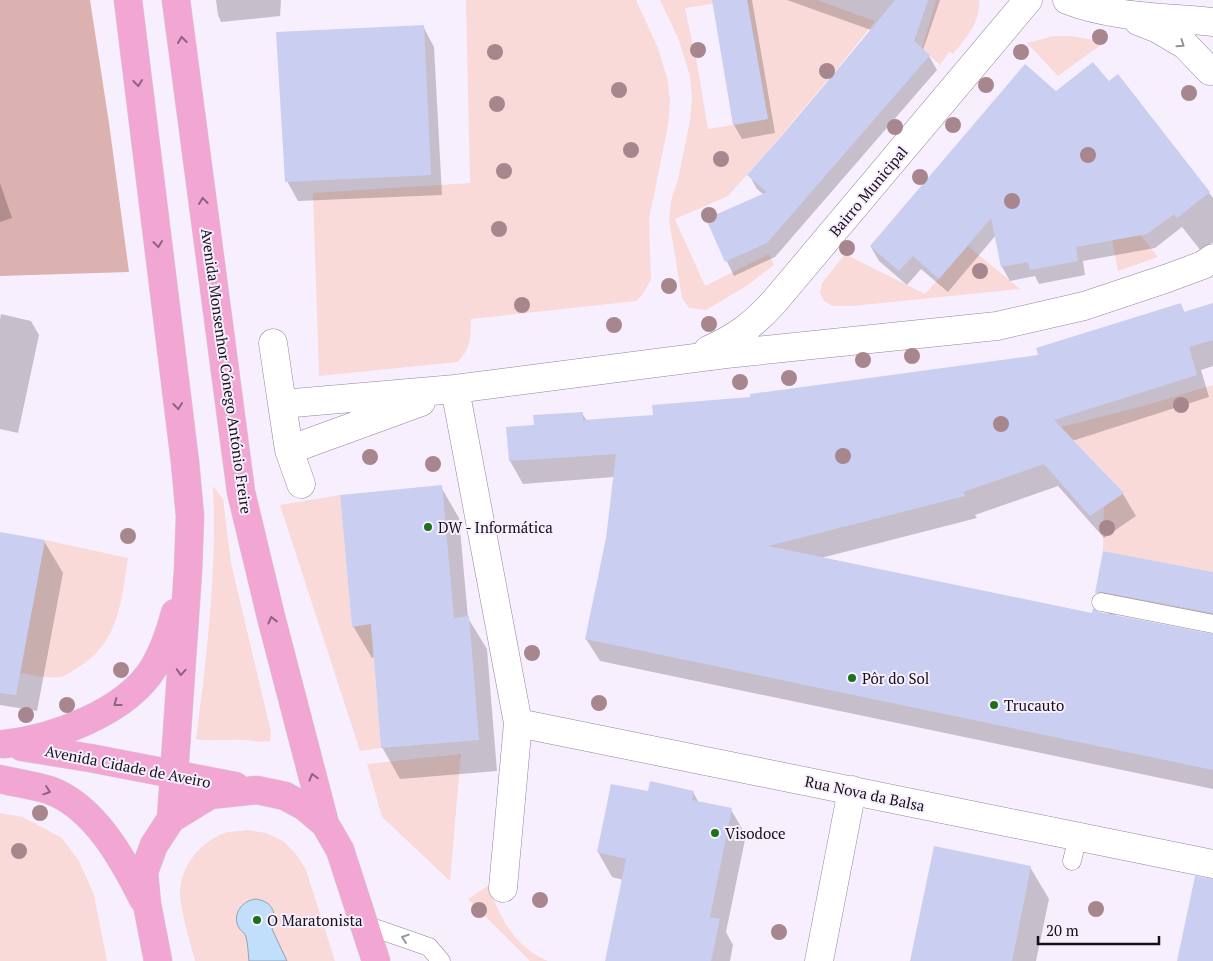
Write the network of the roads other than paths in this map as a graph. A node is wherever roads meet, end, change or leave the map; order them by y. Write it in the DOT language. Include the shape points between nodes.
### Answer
graph roads {
  1 [pos="128,0"];
  2 [pos="176,0"];
  3 [pos="1028,0"];
  4 [pos="1067,0"];
  5 [pos="1122,14"];
  6 [pos="1213,22"];
  7 [pos="1213,38"];
  8 [pos="1211,73"];
  9 [pos="1213,258"];
  10 [pos="774,302"];
  11 [pos="273,343"];
  12 [pos="792,347"];
  13 [pos="688,358"];
  14 [pos="455,389"];
  15 [pos="282,404"];
  16 [pos="289,450"];
  17 [pos="301,484"];
  18 [pos="188,571"];
  19 [pos="1101,602"];
  20 [pos="1213,624"];
  21 [pos="518,723"];
  22 [pos="2,744"];
  23 [pos="174,776"];
  24 [pos="0,780"];
  25 [pos="256,790"];
  26 [pos="852,790"];
  27 [pos="172,819"];
  28 [pos="325,824"];
  29 [pos="1213,864"];
  30 [pos="503,888"];
  31 [pos="147,907"];
  32 [pos="363,924"];
  33 [pos="158,961"];
  34 [pos="376,961"];
  35 [pos="441,961"];
  36 [pos="819,961"];
  1 -- 18 [label="main road, one-way" via="185,462 190,516"];
  28 -- 2 [label="main road, Avenida Monsenhor Cónego António Freire, one-way" via="241,492"];
  3 -- 10 [label="street, Bairro Municipal"];
  4 -- 5 [label="street"];
  5 -- 6 [label="street"];
  5 -- 8 [label="street, one-way" via="1158,29 1184,45"];
  7 -- 8 [label="street" via="1207,54"];
  9 -- 12 [label="street" via="1203,265 1084,306 997,326"];
  10 -- 12 [label="street" via="765,319 768,332 776,341"];
  10 -- 13 [label="street, Bairro Municipal" via="757,321 738,334"];
  11 -- 15 [label="street"];
  12 -- 13 [label="street"];
  13 -- 14 [label="street"];
  14 -- 15 [label="street"];
  14 -- 16 [label="street"];
  14 -- 21 [label="street"];
  15 -- 16 [label="street"];
  16 -- 17 [label="street"];
  18 -- 22 [label="main road, one-way" via="168,639 154,668 140,684 106,711 81,724 28,742"];
  18 -- 23 [label="main road, one-way"];
  19 -- 20 [label="lane"];
  21 -- 26 [label="street, Rua Nova da Balsa"];
  21 -- 30 [label="street"];
  22 -- 23 [label="main road, Avenida Cidade de Aveiro" via="82,756"];
  23 -- 25 [label="main road, Avenida Cidade de Aveiro"];
  23 -- 27 [label="main road"];
  24 -- 31 [label="main road, one-way" via="49,790 64,797 93,821 127,866"];
  25 -- 27 [label="main road" via="210,795"];
  25 -- 28 [label="main road, Avenida Cidade de Aveiro" via="285,796"];
  26 -- 29 [label="street, Rua Nova da Balsa" via="1075,849"];
  26 -- 36 [label="street"];
  27 -- 31 [label="main road" via="154,845 144,872"];
  28 -- 32 [label="main road" via="340,850"];
  31 -- 33 [label="main road"];
  32 -- 34 [label="main road"];
  35 -- 32 [label="lane, one-way" via="429,947"];
}
